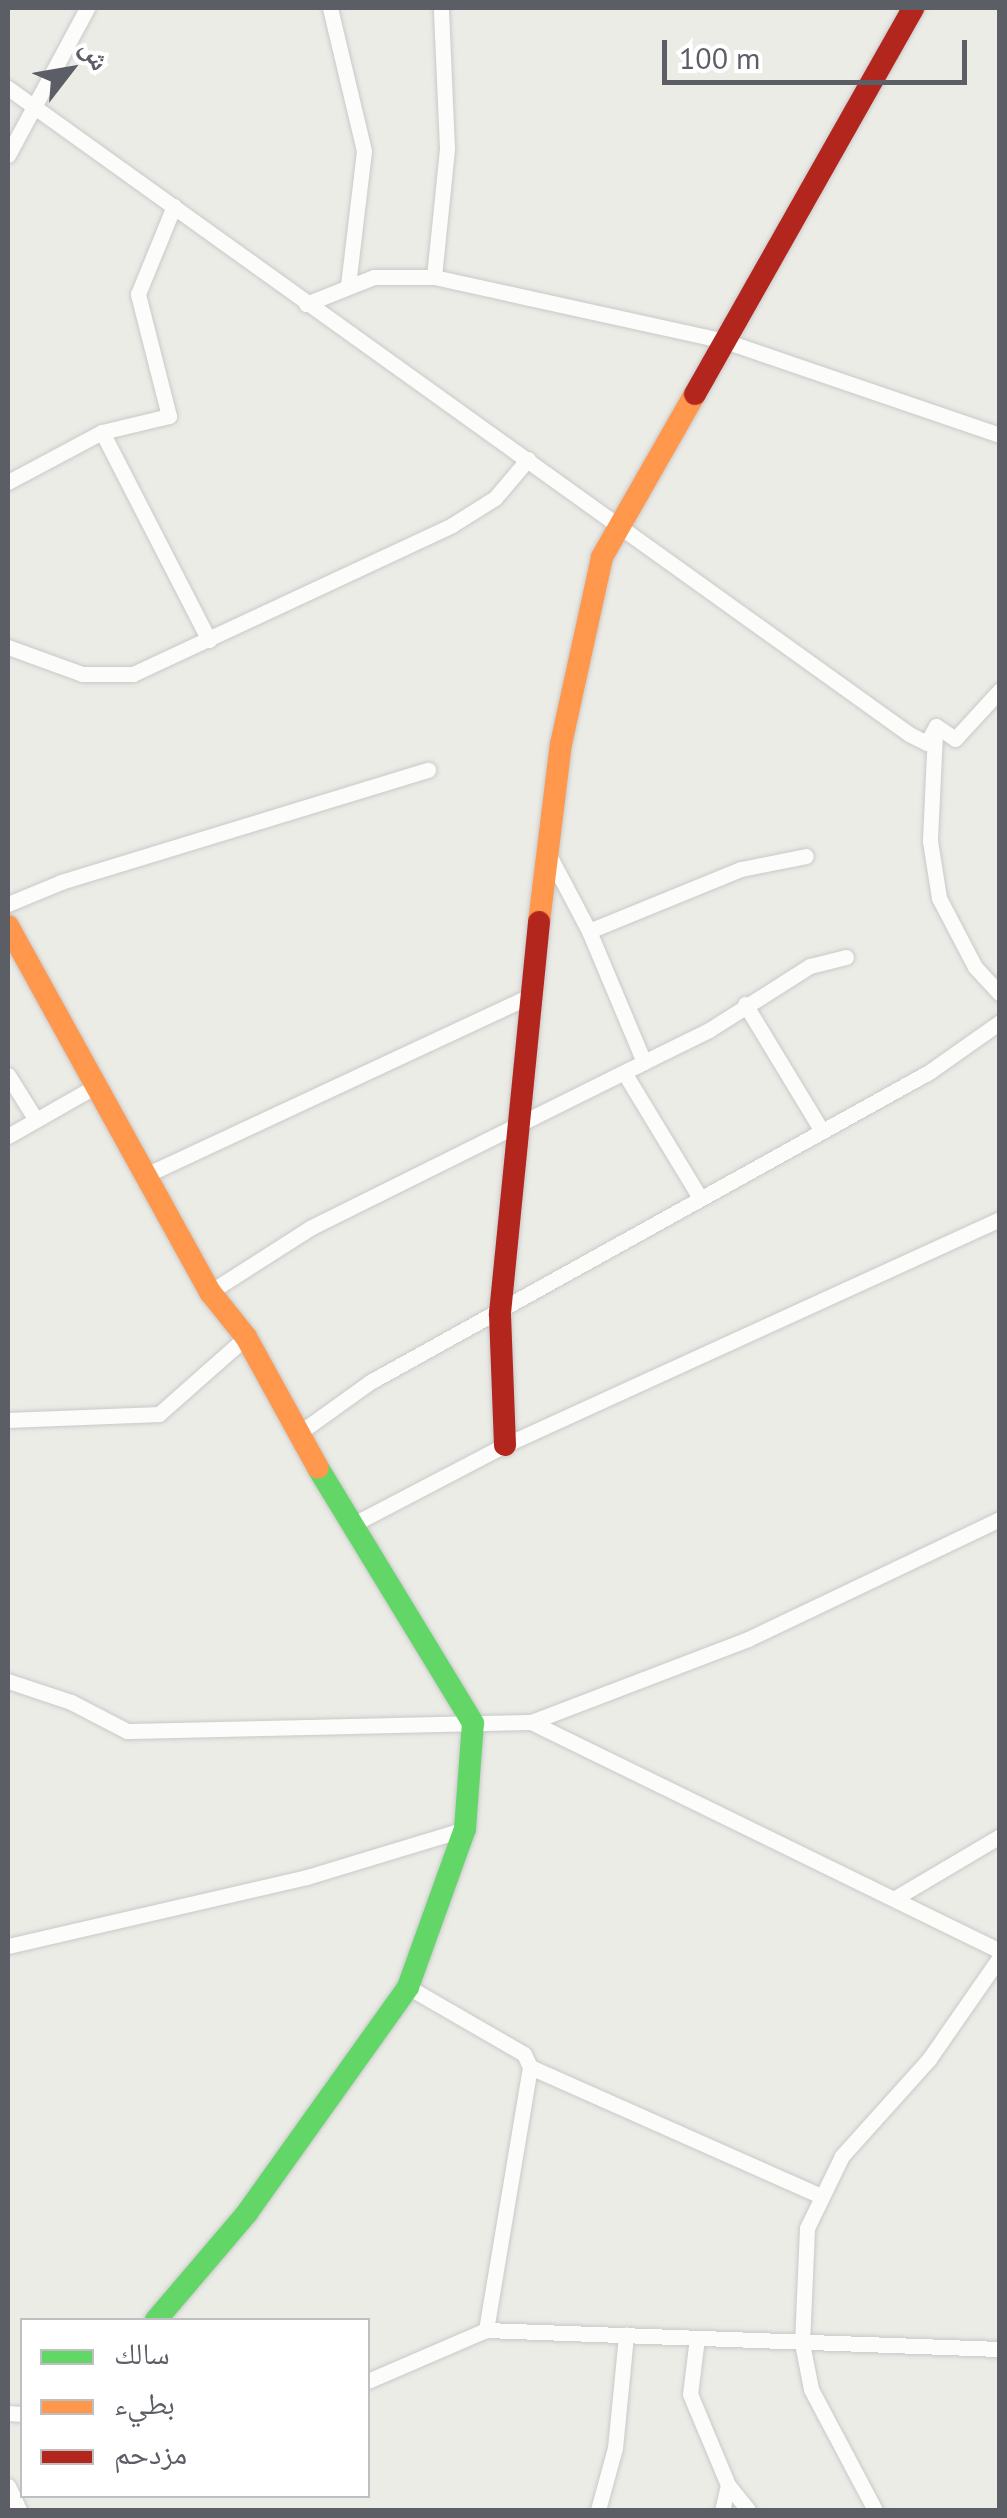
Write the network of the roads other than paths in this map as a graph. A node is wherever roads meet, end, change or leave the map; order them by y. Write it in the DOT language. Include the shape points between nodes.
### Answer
graph roads {
  1 [pos="86,8"];
  2 [pos="330,8"];
  3 [pos="440,8"];
  4 [pos="913,8"];
  5 [pos="8,88"];
  6 [pos="33,104"];
  7 [pos="12,137"];
  8 [pos="8,154"];
  9 [pos="174,206"];
  10 [pos="434,277"];
  11 [pos="348,285"];
  12 [pos="306,304"];
  13 [pos="724,342"];
  14 [pos="102,432"];
  15 [pos="1000,435"];
  16 [pos="528,459"];
  17 [pos="8,482"];
  18 [pos="621,526"];
  19 [pos="209,640"];
  20 [pos="8,647"];
  21 [pos="1000,690"];
  22 [pos="936,726"];
  23 [pos="428,770"];
  24 [pos="547,852"];
  25 [pos="806,856"];
  26 [pos="8,904"];
  27 [pos="8,926"];
  28 [pos="589,930"];
  29 [pos="846,958"];
  30 [pos="1000,994"];
  31 [pos="530,996"];
  32 [pos="744,1004"];
  33 [pos="1000,1022"];
  34 [pos="644,1062"];
  35 [pos="625,1074"];
  36 [pos="8,1076"];
  37 [pos="94,1088"];
  38 [pos="36,1120"];
  39 [pos="523,1127"];
  40 [pos="822,1132"];
  41 [pos="8,1136"];
  42 [pos="146,1175"];
  43 [pos="699,1196"];
  44 [pos="1000,1219"];
  45 [pos="210,1292"];
  46 [pos="500,1313"];
  47 [pos="246,1338"];
  48 [pos="8,1420"];
  49 [pos="299,1433"];
  50 [pos="505,1445"];
  51 [pos="1000,1519"];
  52 [pos="350,1526"];
  53 [pos="8,1681"];
  54 [pos="531,1722"];
  55 [pos="472,1723"];
  56 [pos="465,1828"];
  57 [pos="1000,1836"];
  58 [pos="897,1897"];
  59 [pos="8,1946"];
  60 [pos="1000,1954"];
  61 [pos="408,1987"];
  62 [pos="530,2067"];
  63 [pos="818,2195"];
  64 [pos="158,2318"];
  65 [pos="486,2330"];
  66 [pos="626,2335"];
  67 [pos="697,2338"];
  68 [pos="802,2342"];
  69 [pos="1000,2348"];
  70 [pos="370,2380"];
  71 [pos="728,2485"];
  72 [pos="598,2510"];
  73 [pos="722,2510"];
  74 [pos="748,2510"];
  75 [pos="875,2510"];
  1 -- 6 [label="street"];
  2 -- 11 [label="street" via="364,152"];
  3 -- 10 [label="street" via="447,148"];
  4 -- 13 [label="street"];
  5 -- 6 [label="street"];
  6 -- 7 [label="street"];
  6 -- 9 [label="street"];
  7 -- 8 [label="street"];
  9 -- 12 [label="street"];
  9 -- 14 [label="street" via="138,294 169,416"];
  10 -- 11 [label="street" via="400,272"];
  10 -- 13 [label="street"];
  11 -- 12 [label="street"];
  12 -- 16 [label="street"];
  13 -- 15 [label="street"];
  13 -- 18 [label="street"];
  14 -- 17 [label="street"];
  14 -- 19 [label="street"];
  16 -- 18 [label="street"];
  16 -- 19 [label="street" via="478,512"];
  18 -- 22 [label="street" via="909,734 927,742"];
  18 -- 24 [label="street" via="602,557 581,642"];
  19 -- 20 [label="street" via="133,674 112,676 82,674"];
  21 -- 22 [label="street" via="955,739"];
  22 -- 30 [label="street" via="930,842 939,898 975,966"];
  23 -- 26 [label="street"];
  24 -- 28 [label="street"];
  24 -- 31 [label="street"];
  25 -- 28 [label="street" via="741,869"];
  27 -- 37 [label="street"];
  28 -- 34 [label="street"];
  29 -- 32 [label="street" via="810,966"];
  31 -- 39 [label="street"];
  31 -- 42 [label="street"];
  32 -- 34 [label="street" via="710,1030"];
  32 -- 40 [label="street"];
  33 -- 40 [label="street" via="929,1072"];
  34 -- 35 [label="street"];
  35 -- 39 [label="street"];
  35 -- 43 [label="street"];
  36 -- 38 [label="street"];
  37 -- 38 [label="street"];
  37 -- 42 [label="street"];
  38 -- 41 [label="street"];
  39 -- 45 [label="street" via="310,1228"];
  39 -- 46 [label="street"];
  40 -- 43 [label="street"];
  42 -- 45 [label="street"];
  43 -- 46 [label="street"];
  44 -- 50 [label="street"];
  45 -- 47 [label="street"];
  46 -- 49 [label="street" via="370,1382"];
  46 -- 50 [label="street"];
  47 -- 48 [label="street" via="159,1414"];
  47 -- 49 [label="street"];
  49 -- 52 [label="street"];
  50 -- 52 [label="street"];
  51 -- 54 [label="street" via="748,1638"];
  52 -- 55 [label="street"];
  53 -- 55 [label="street" via="127,1730"];
  54 -- 55 [label="street"];
  54 -- 58 [label="street"];
  55 -- 56 [label="street"];
  56 -- 59 [label="street" via="307,1877"];
  56 -- 61 [label="street"];
  57 -- 58 [label="street"];
  58 -- 60 [label="street"];
  60 -- 63 [label="street" via="929,2059 842,2156"];
  61 -- 62 [label="street" via="524,2054"];
  61 -- 64 [label="street" via="247,2213"];
  62 -- 63 [label="street"];
  62 -- 65 [label="street"];
  63 -- 68 [label="street" via="801,2258"];
  65 -- 66 [label="street"];
  65 -- 70 [label="street"];
  66 -- 67 [label="street"];
  66 -- 72 [label="street" via="615,2448"];
  67 -- 68 [label="street"];
  67 -- 71 [label="street" via="690,2394"];
  68 -- 69 [label="street"];
  68 -- 75 [label="street" via="811,2389"];
  71 -- 73 [label="street"];
  71 -- 74 [label="street"];
}
